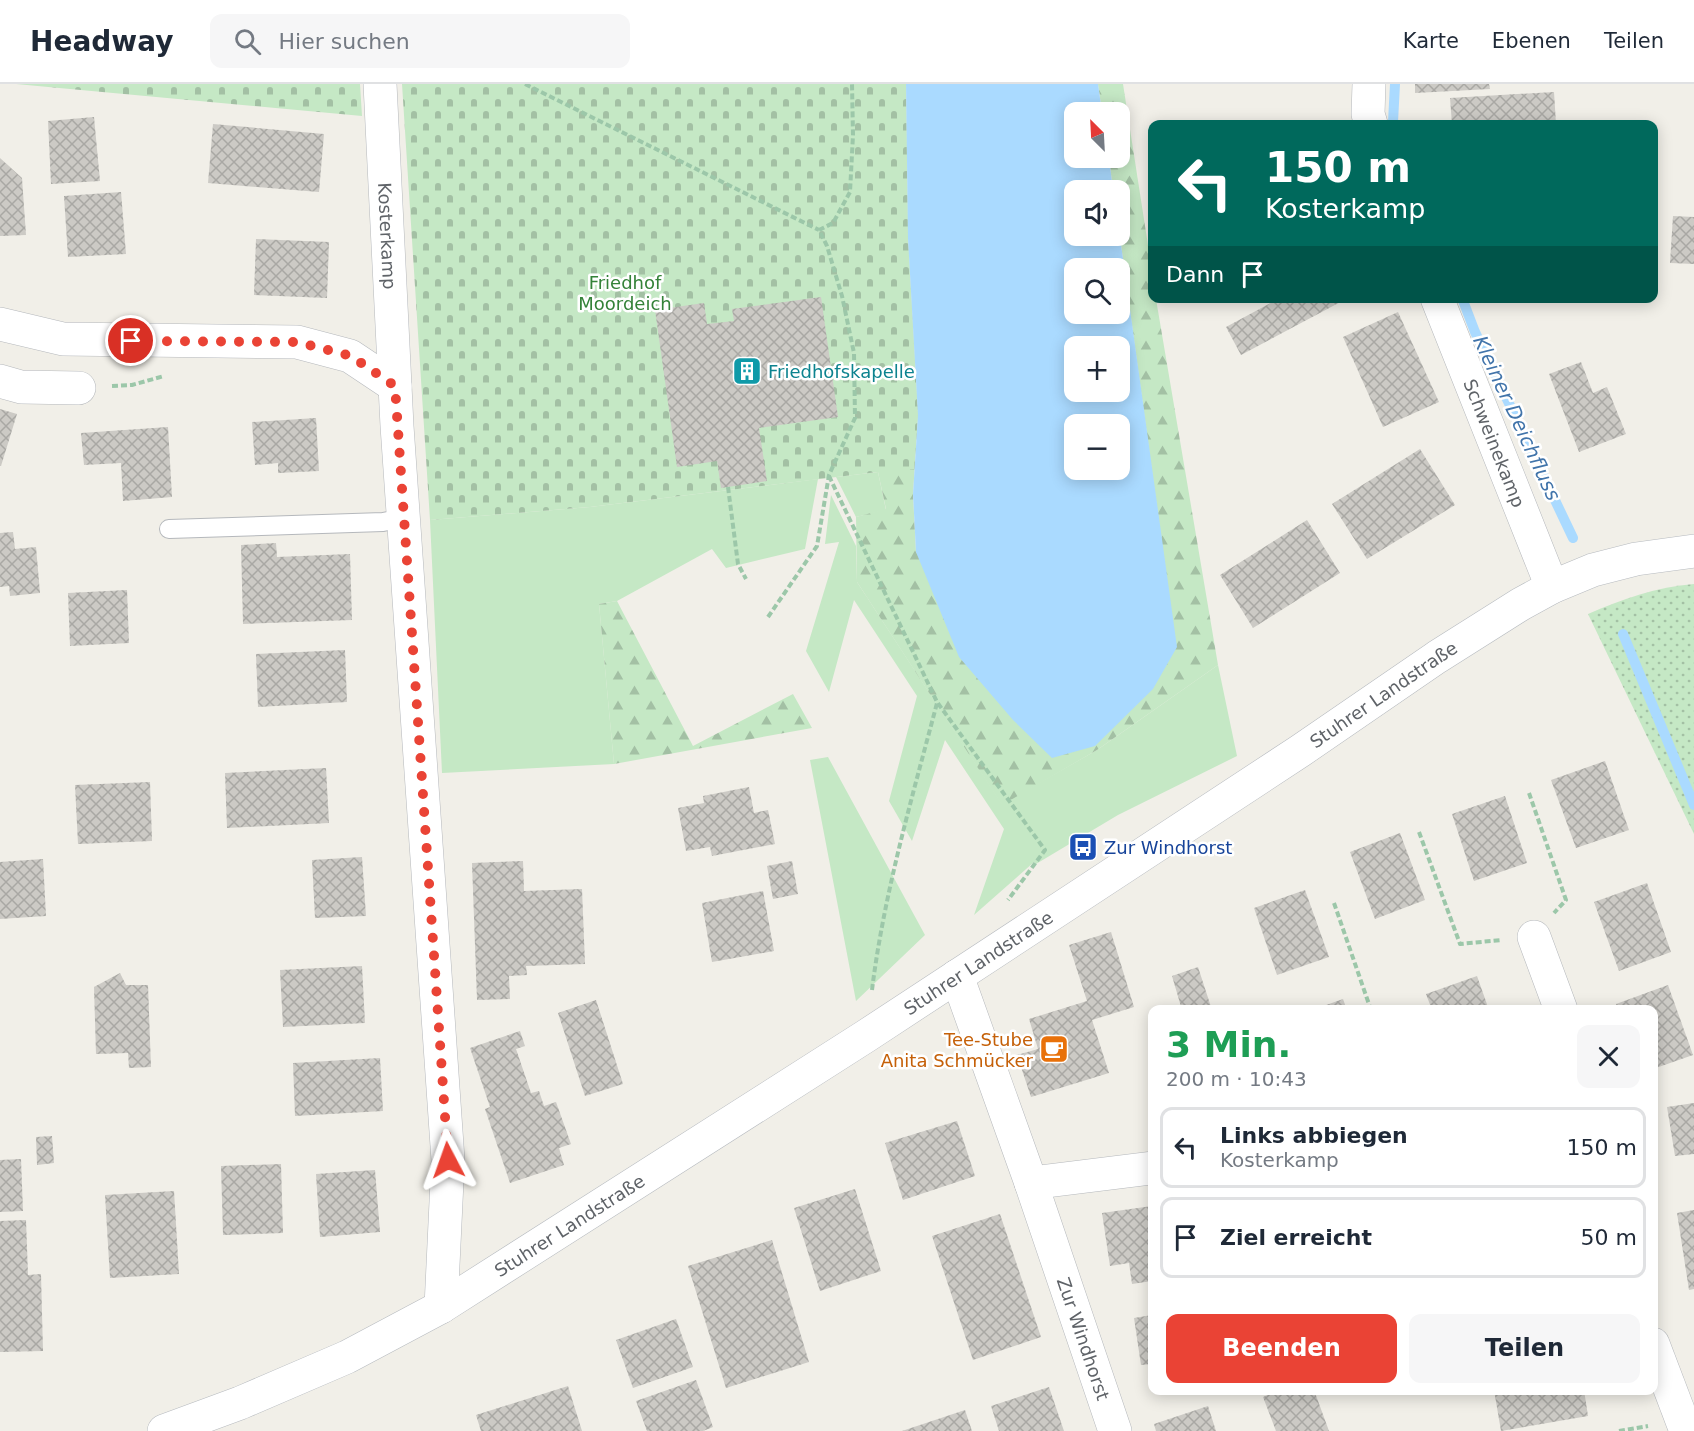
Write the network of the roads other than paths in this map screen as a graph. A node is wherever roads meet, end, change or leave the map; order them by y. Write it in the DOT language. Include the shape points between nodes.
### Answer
graph roads {
  1 [pos="380,84"];
  2 [pos="1369,84"];
  3 [pos="1370,120"];
  4 [pos="1439,303"];
  5 [pos="0,324"];
  6 [pos="0,381"];
  7 [pos="395,386"];
  8 [pos="79,388"];
  9 [pos="403,518"];
  10 [pos="169,529"];
  11 [pos="1694,551"];
  12 [pos="1552,588"];
  13 [pos="1534,937"];
  14 [pos="957,976"];
  15 [pos="1559,1005"];
  16 [pos="1148,1168"];
  17 [pos="1031,1183"];
  18 [pos="441,1307"];
  19 [pos="1658,1357"];
  20 [pos="164,1431"];
  21 [pos="1115,1431"];
  22 [pos="1686,1431"];
  1 -- 7 [label="street, Kosterkamp"];
  2 -- 3 [label="street"];
  4 -- 12 [label="street, Schweinekamp"];
  5 -- 7 [label="street" via="63,339 297,342 351,356"];
  6 -- 8 [label="street" via="21,387"];
  7 -- 9 [label="street, Kosterkamp"];
  9 -- 10 [label="lane" via="383,522"];
  9 -- 18 [label="street, Kosterkamp" via="448,1160"];
  11 -- 12 [label="street, Stuhrer Landstraße" via="1626,561"];
  12 -- 14 [label="street, Stuhrer Landstraße" via="1437,657"];
  13 -- 15 [label="street"];
  14 -- 17 [label="street, Zur Windhorst"];
  14 -- 18 [label="street, Stuhrer Landstraße"];
  16 -- 17 [label="street"];
  17 -- 21 [label="street, Zur Windhorst"];
  18 -- 20 [label="street, Stuhrer Landstraße" via="347,1357"];
  19 -- 22 [label="street"];
}
